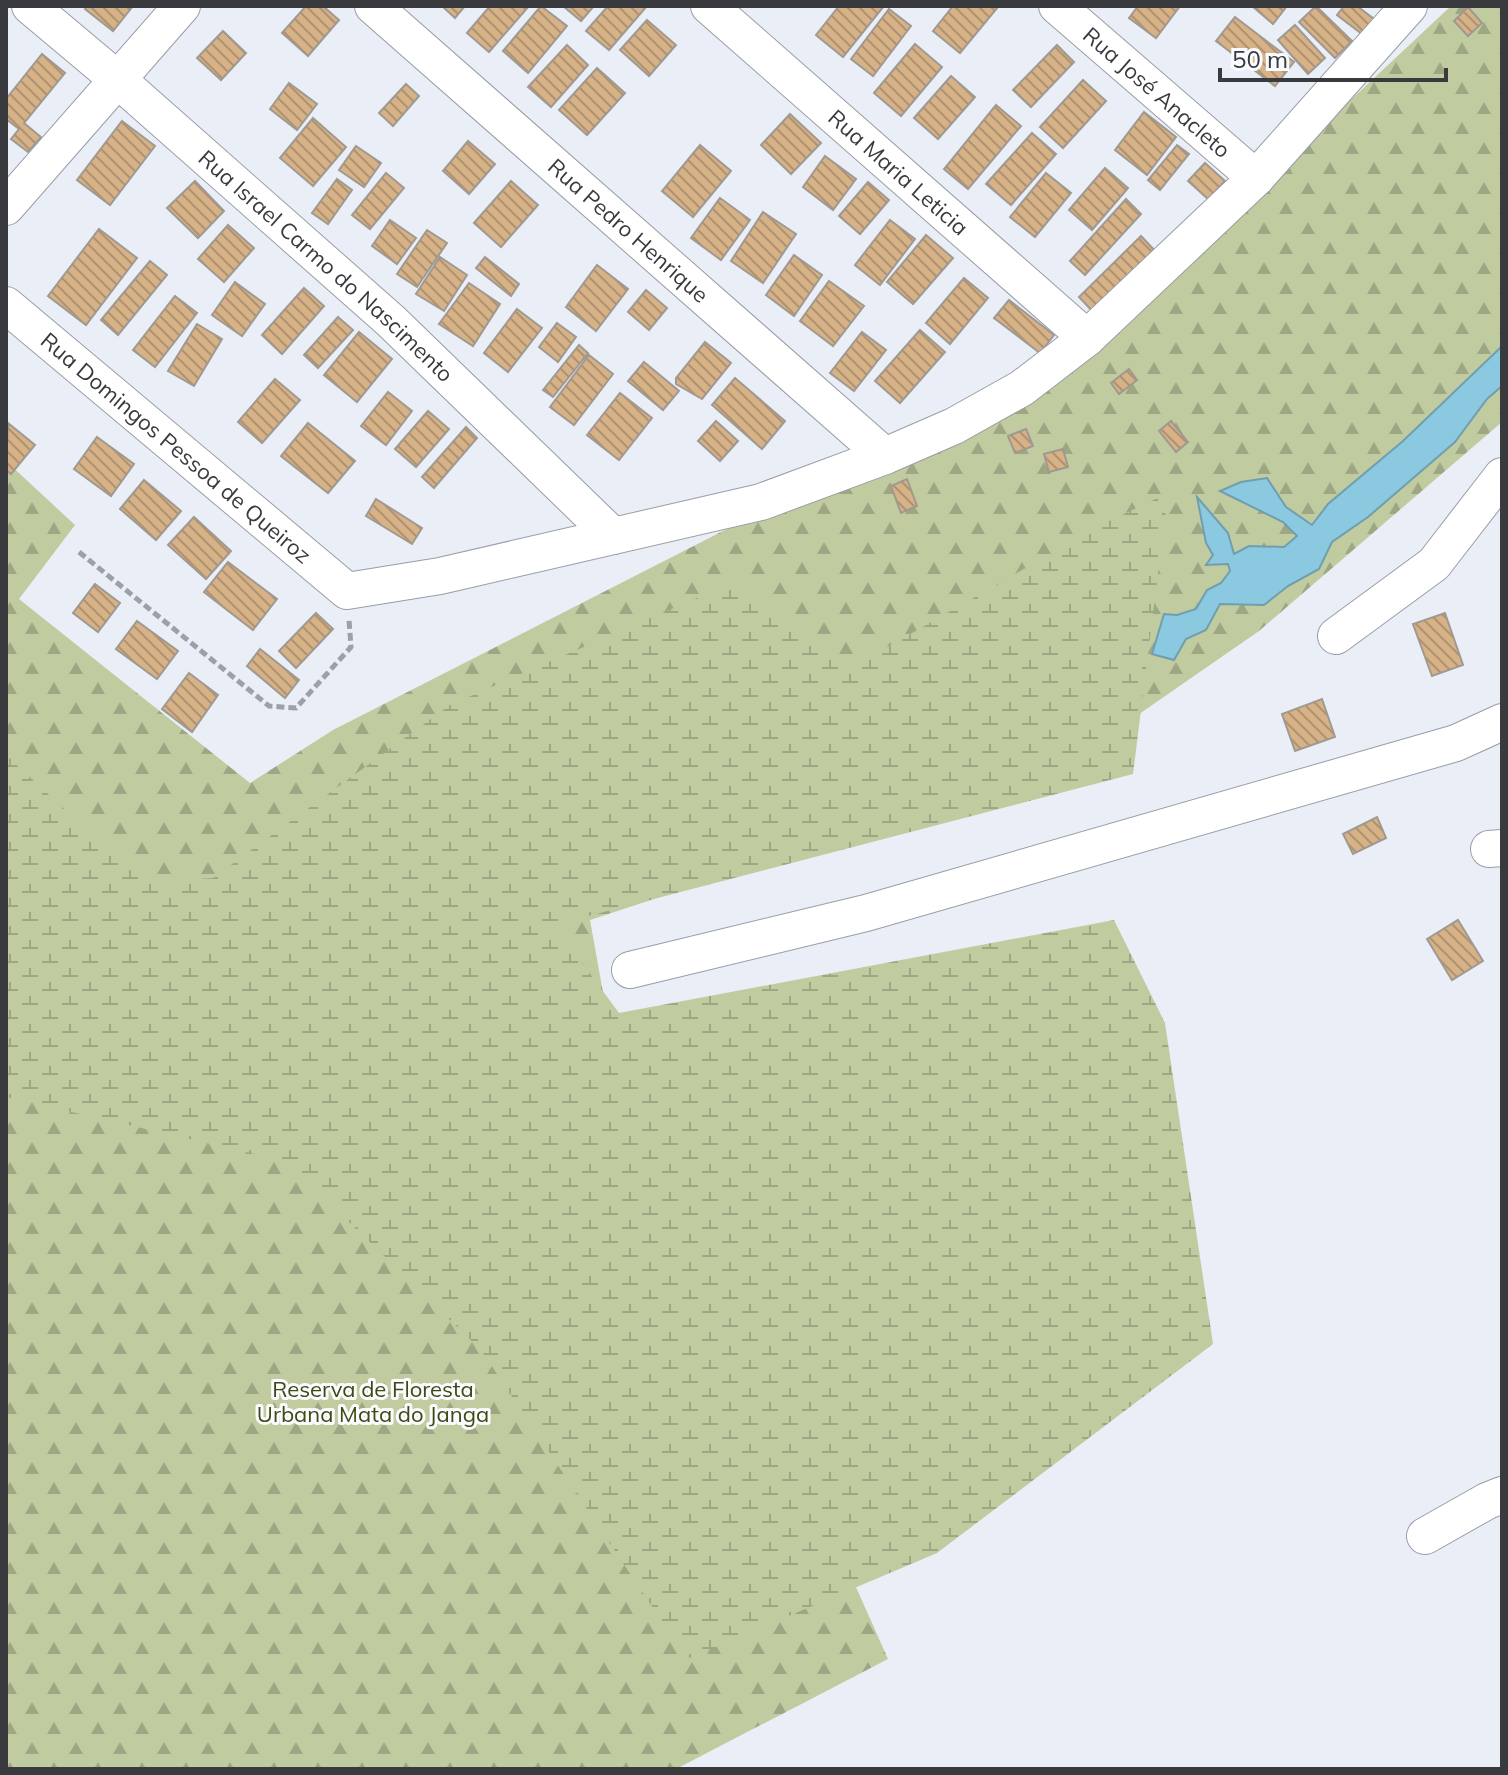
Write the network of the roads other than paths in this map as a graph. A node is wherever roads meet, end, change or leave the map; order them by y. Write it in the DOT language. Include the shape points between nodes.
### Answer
graph roads {
  1 [pos="30,6"];
  2 [pos="182,6"];
  3 [pos="373,6"];
  4 [pos="709,6"];
  5 [pos="1057,6"];
  6 [pos="1407,7"];
  7 [pos="117,79"];
  8 [pos="1256,178"];
  9 [pos="6,207"];
  10 [pos="6,305"];
  11 [pos="1087,338"];
  12 [pos="885,456"];
  13 [pos="1502,476"];
  14 [pos="613,536"];
  15 [pos="1336,636"];
  16 [pos="1502,722"];
  17 [pos="630,970"];
  18 [pos="1502,1495"];
  19 [pos="1425,1536"];
  1 -- 7 [label="street, Rua Israel Carmo do Nascimento"];
  2 -- 7 [label="street"];
  3 -- 12 [label="street, Rua Pedro Henrique"];
  4 -- 11 [label="street, Rua Maria Leticia"];
  5 -- 8 [label="street, Rua José Anacleto"];
  6 -- 8 [label="street"];
  7 -- 9 [label="street"];
  7 -- 14 [label="street, Rua Israel Carmo do Nascimento" via="391,321"];
  8 -- 11 [label="street"];
  10 -- 14 [label="street, Rua Domingos Pessoa de Queiroz" via="347,591 440,576"];
  11 -- 12 [label="street" via="1022,388"];
  12 -- 14 [label="street" via="761,502"];
  13 -- 15 [label="street" via="1434,564"];
  16 -- 17 [label="street" via="1456,743 1140,836 866,913"];
  18 -- 19 [label="street"];
}
